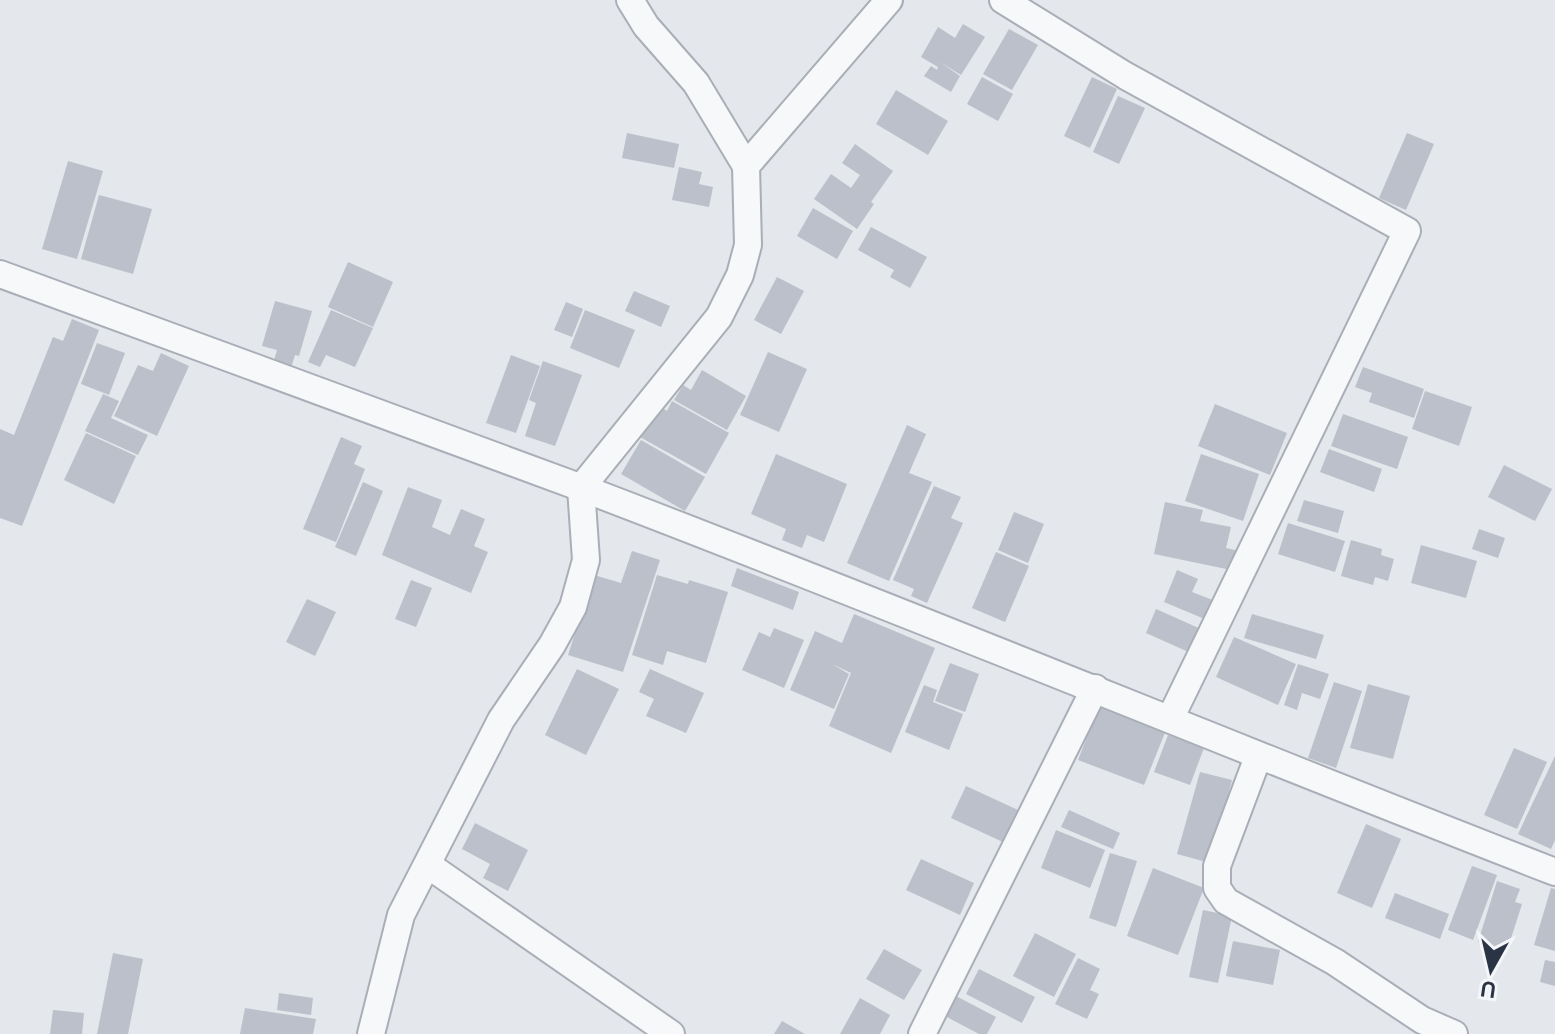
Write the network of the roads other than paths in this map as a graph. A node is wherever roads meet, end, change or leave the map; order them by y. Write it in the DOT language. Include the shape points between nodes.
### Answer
graph roads {
  1 [pos="630,0"];
  2 [pos="889,0"];
  3 [pos="1003,0"];
  4 [pos="746,166"];
  5 [pos="0,274"];
  6 [pos="581,488"];
  7 [pos="1095,688"];
  8 [pos="1170,719"];
  9 [pos="1258,757"];
  10 [pos="428,865"];
  11 [pos="1555,872"];
  12 [pos="371,1034"];
  13 [pos="671,1034"];
  14 [pos="922,1034"];
  15 [pos="1454,1034"];
  1 -- 4 [label="street" via="696,83"];
  2 -- 4 [label="street"];
  3 -- 8 [label="street" via="1126,76 1407,231"];
  4 -- 6 [label="street" via="748,245 719,317"];
  5 -- 6 [label="street"];
  6 -- 7 [label="street"];
  6 -- 10 [label="street" via="586,560 573,607 501,720"];
  7 -- 8 [label="street"];
  7 -- 14 [label="street"];
  8 -- 9 [label="street"];
  9 -- 11 [label="street"];
  9 -- 15 [label="street" via="1217,866 1217,888 1226,901 1335,962 1422,1020"];
  10 -- 12 [label="street" via="401,915"];
  10 -- 13 [label="street"];
}
